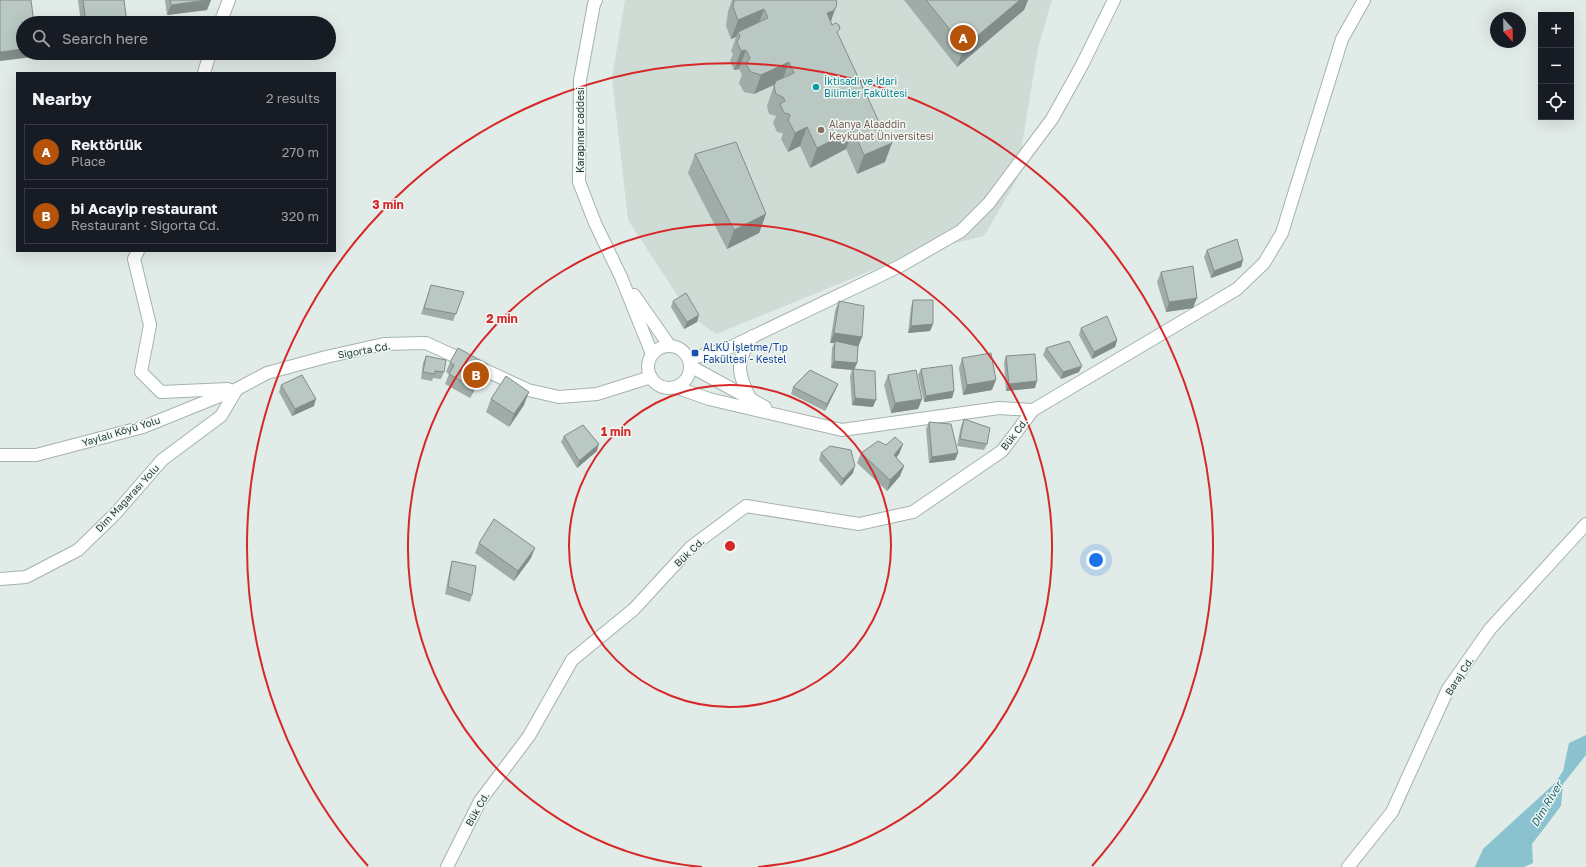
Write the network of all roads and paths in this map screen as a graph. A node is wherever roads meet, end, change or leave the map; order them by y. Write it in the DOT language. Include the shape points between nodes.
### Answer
graph roads {
  1 [pos="229,0"];
  2 [pos="596,0"];
  3 [pos="1114,0"];
  4 [pos="1364,0"];
  5 [pos="223,16"];
  6 [pos="208,60"];
  7 [pos="204,72"];
  8 [pos="138,252"];
  9 [pos="622,277"];
  10 [pos="753,336"];
  11 [pos="669,345"];
  12 [pos="652,354"];
  13 [pos="688,359"];
  14 [pos="651,377"];
  15 [pos="675,387"];
  16 [pos="237,389"];
  17 [pos="751,400"];
  18 [pos="1032,410"];
  19 [pos="780,415"];
  20 [pos="0,455"];
  21 [pos="1586,524"];
  22 [pos="0,579"];
  23 [pos="447,867"];
  24 [pos="1348,867"];
  1 -- 5 [label="street"];
  2 -- 9 [label="street, Karapınar caddesi" via="580,80 579,182 595,223"];
  3 -- 10 [label="street" via="1052,119 989,203 961,231 900,266"];
  4 -- 18 [label="street" via="1342,39 1282,233 1264,263 1237,290"];
  6 -- 7 [label="street"];
  8 -- 16 [label="street" via="134,259 150,325 141,372 161,392"];
  9 -- 11 [label="street, Karapınar caddesi"];
  9 -- 12 [label="street, Karapınar caddesi"];
  10 -- 13 [label="street" via="712,354"];
  10 -- 17 [label="street" via="744,350 740,366 741,381"];
  11 -- 12 [label="street"];
  11 -- 13 [label="street" via="676,346"];
  12 -- 14 [label="street" via="648,365"];
  13 -- 15 [label="street" via="686,379"];
  13 -- 17 [label="street"];
  14 -- 15 [label="street" via="661,386"];
  14 -- 16 [label="street, Sigorta Cd." via="597,394 559,397 528,390 426,343 384,344 267,373"];
  15 -- 19 [label="street"];
  16 -- 20 [label="street, Yaylalı Köyü Yolu" via="143,427 36,455"];
  16 -- 22 [label="street, Dim Mağarası Yolu" via="221,416 162,460 115,514 78,550 26,577"];
  17 -- 19 [label="street"];
  18 -- 19 [label="street" via="999,408 842,430"];
  18 -- 23 [label="street, Bük Cd." via="1002,451 913,512 859,524 746,506 691,547 634,609 572,660 529,736 480,801"];
  21 -- 24 [label="street, Baraj Cd." via="1490,629 1448,689 1392,812"];
}
